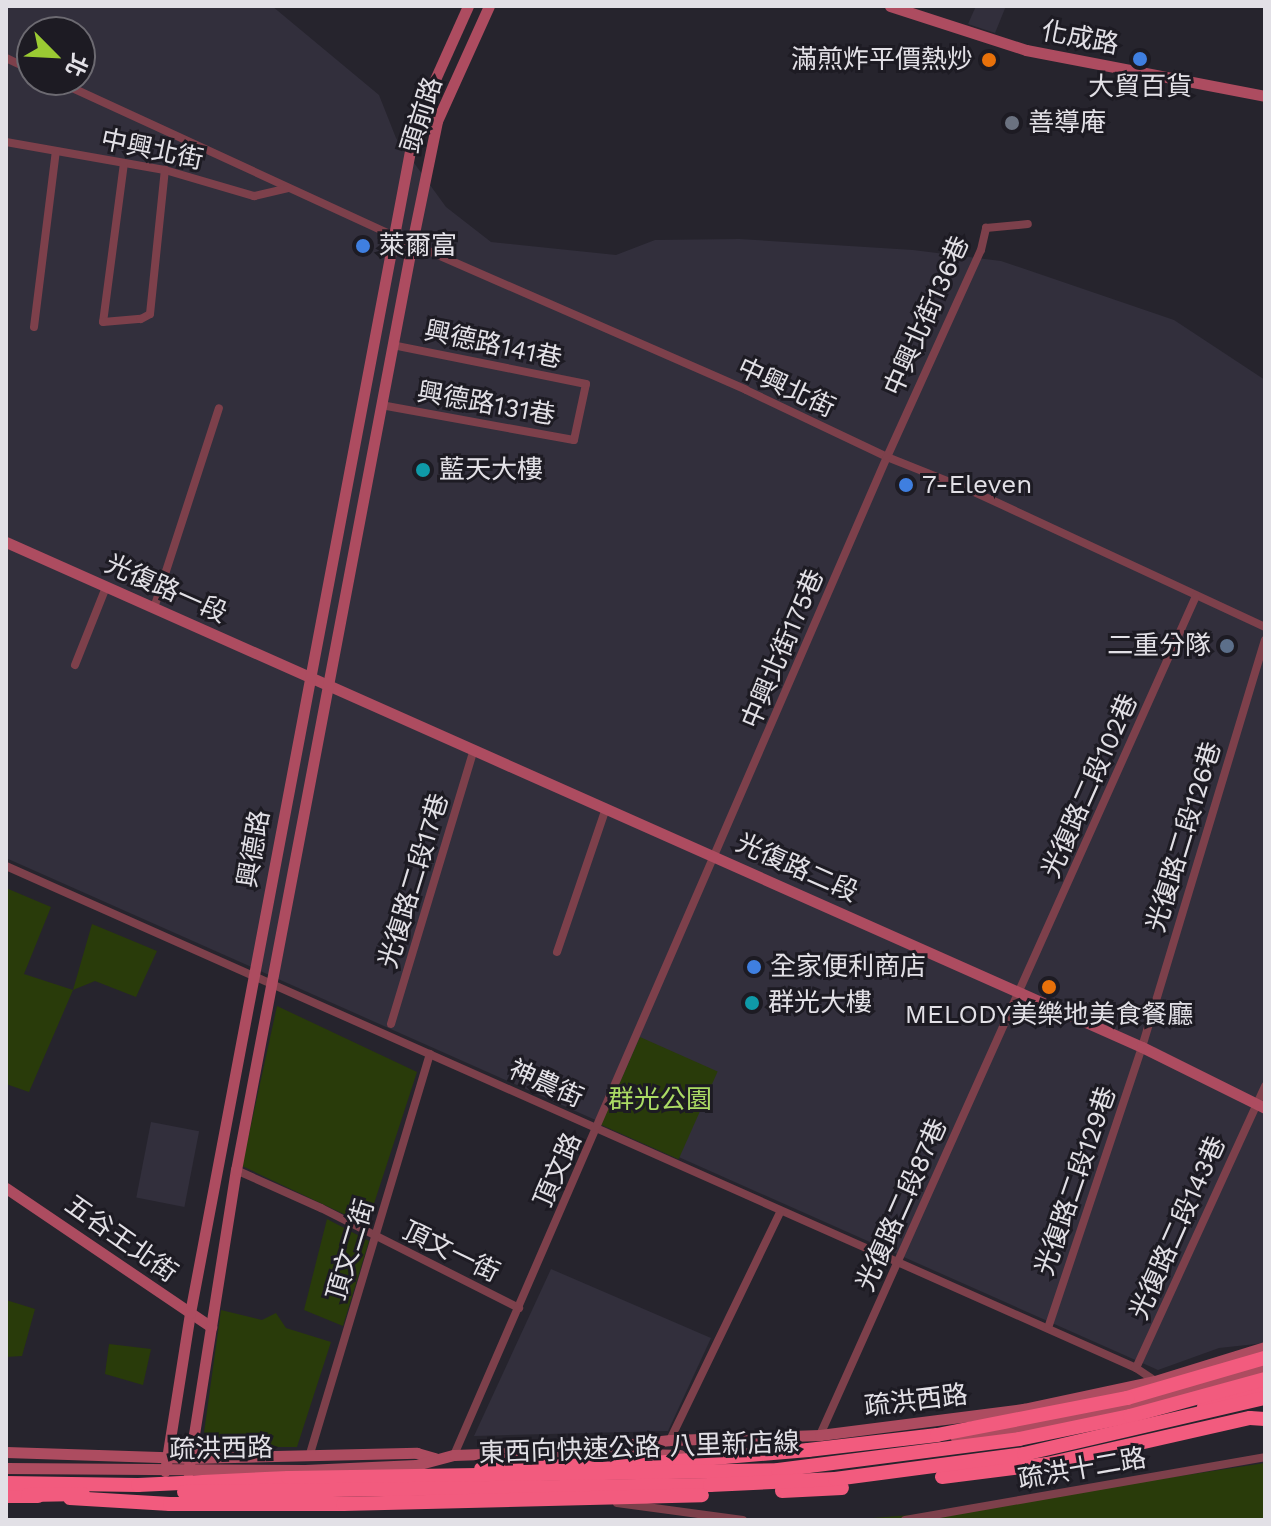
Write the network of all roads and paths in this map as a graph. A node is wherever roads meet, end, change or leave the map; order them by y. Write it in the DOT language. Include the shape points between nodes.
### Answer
graph roads {
  1 [pos="468,6"];
  2 [pos="489,6"];
  3 [pos="890,6"];
  4 [pos="90,96"];
  5 [pos="1265,96"];
  6 [pos="6,142"];
  7 [pos="56,151"];
  8 [pos="124,163"];
  9 [pos="165,170"];
  10 [pos="288,188"];
  11 [pos="1028,224"];
  12 [pos="392,235"];
  13 [pos="412,243"];
  14 [pos="34,327"];
  15 [pos="393,345"];
  16 [pos="586,384"];
  17 [pos="381,405"];
  18 [pos="219,408"];
  19 [pos="887,457"];
  20 [pos="6,542"];
  21 [pos="106,587"];
  22 [pos="1196,596"];
  23 [pos="154,608"];
  24 [pos="1265,627"];
  25 [pos="1265,640"];
  26 [pos="75,665"];
  27 [pos="308,677"];
  28 [pos="329,684"];
  29 [pos="474,749"];
  30 [pos="606,808"];
  31 [pos="715,856"];
  32 [pos="6,866"];
  33 [pos="557,952"];
  34 [pos="254,974"];
  35 [pos="274,984"];
  36 [pos="1021,992"];
  37 [pos="391,1024"];
  38 [pos="1142,1047"];
  39 [pos="430,1054"];
  40 [pos="1265,1086"];
  41 [pos="1261,1106"];
  42 [pos="598,1129"];
  43 [pos="236,1170"];
  44 [pos="6,1188"];
  45 [pos="780,1212"];
  46 [pos="376,1237"];
  47 [pos="899,1262"];
  48 [pos="519,1308"];
  49 [pos="190,1313"];
  50 [pos="211,1327"];
  51 [pos="1048,1328"];
  52 [pos="1265,1347"];
  53 [pos="1265,1358"];
  54 [pos="1265,1367"];
  55 [pos="1136,1368"];
  56 [pos="1155,1381"];
  57 [pos="1265,1382"];
  58 [pos="1265,1398"];
  59 [pos="1265,1419"];
  60 [pos="820,1435"];
  61 [pos="670,1440"];
  62 [pos="564,1451"];
  63 [pos="6,1452"];
  64 [pos="454,1455"];
  65 [pos="663,1455"];
  66 [pos="309,1457"];
  67 [pos="1265,1457"];
  68 [pos="167,1458"];
  69 [pos="190,1458"];
  70 [pos="436,1459"];
  71 [pos="6,1468"];
  72 [pos="165,1471"];
  73 [pos="188,1472"];
  74 [pos="373,1478"];
  75 [pos="6,1483"];
  76 [pos="772,1492"];
  77 [pos="28,1495"];
  78 [pos="6,1496"];
  79 [pos="743,1520"];
  80 [pos="905,1520"];
  1 -- 12 [label="street, 頭前路" via="415,124"];
  2 -- 13 [label="street, 頭前路" via="437,121"];
  3 -- 5 [label="street, 化成路" via="1026,50"];
  4 -- 10 [label="street, 中興北街"];
  6 -- 7 [label="street, 中興北街"];
  7 -- 8 [label="street, 中興北街"];
  7 -- 14 [label="street"];
  8 -- 9 [label="street, 中興北街"];
  8 -- 9 [label="street" via="103,322 150,314"];
  9 -- 10 [label="street, 中興北街" via="254,196"];
  10 -- 12 [label="street, 中興北街"];
  11 -- 19 [label="street, 中興北街136巷" via="986,228 981,250"];
  12 -- 13 [label="street, 中興北街"];
  12 -- 27 [label="street, 興德路"];
  13 -- 15 [label="street, 興德路"];
  13 -- 19 [label="street, 中興北街"];
  15 -- 16 [label="street, 興德路141巷"];
  15 -- 17 [label="street, 興德路"];
  16 -- 17 [label="street, 興德路131巷" via="574,440"];
  17 -- 28 [label="street, 興德路"];
  18 -- 23 [label="street"];
  19 -- 22 [label="street, 中興北街"];
  19 -- 31 [label="street, 中興北街175巷"];
  20 -- 21 [label="street, 光復路一段"];
  21 -- 23 [label="street, 光復路一段"];
  21 -- 26 [label="street"];
  22 -- 24 [label="street, 中興北街"];
  22 -- 36 [label="street, 光復路二段102巷"];
  23 -- 27 [label="street, 光復路一段"];
  25 -- 38 [label="street, 光復路二段126巷"];
  27 -- 28 [label="street, 光復路二段"];
  27 -- 34 [label="street, 興德路"];
  28 -- 29 [label="street, 光復路二段"];
  28 -- 35 [label="street, 興德路"];
  29 -- 30 [label="street, 光復路二段"];
  29 -- 37 [label="street, 光復路二段17巷"];
  30 -- 31 [label="street, 光復路二段"];
  30 -- 33 [label="street"];
  31 -- 36 [label="street, 光復路二段"];
  31 -- 42 [label="street, 頂文路"];
  32 -- 34 [label="street, 神農街"];
  34 -- 35 [label="street, 神農街"];
  34 -- 49 [label="street, 興德路"];
  35 -- 39 [label="street, 神農街"];
  35 -- 43 [label="street, 興德路"];
  36 -- 38 [label="street, 光復路二段"];
  36 -- 47 [label="street, 光復路二段87巷"];
  38 -- 41 [label="street, 光復路二段"];
  38 -- 51 [label="street, 光復路二段129巷"];
  39 -- 42 [label="street, 神農街"];
  39 -- 46 [label="street, 頂文二街"];
  40 -- 41 [label="street, 光復路二段143巷"];
  41 -- 55 [label="street, 光復路二段143巷"];
  42 -- 45 [label="street, 神農街"];
  42 -- 48 [label="street, 頂文路"];
  43 -- 46 [label="street, 頂文一街"];
  43 -- 50 [label="street, 興德路"];
  44 -- 49 [label="street, 五谷王北街"];
  45 -- 47 [label="street, 神農街"];
  45 -- 61 [label="street"];
  46 -- 48 [label="street, 頂文一街"];
  46 -- 66 [label="street, 頂文二街"];
  47 -- 51 [label="street, 神農街"];
  47 -- 60 [label="street, 光復路二段87巷"];
  48 -- 64 [label="street, 頂文路"];
  49 -- 50 [label="street, 五谷王北街"];
  49 -- 68 [label="street, 興德路"];
  50 -- 69 [label="street, 興德路"];
  51 -- 55 [label="street, 神農街"];
  52 -- 56 [label="street, 疏洪西路"];
  53 -- 74 [label="highway, bridge" via="1127,1398 937,1435 654,1463 524,1465"];
  54 -- 65 [label="street, 疏洪西路" via="1116,1409 972,1436 753,1458"];
  55 -- 56 [label="street, 神農街"];
  56 -- 60 [label="street, 疏洪西路" via="1024,1409"];
  57 -- 74 [label="highway, 東西向快速公路 八里新店線, bridge" via="1019,1439 778,1470"];
  57 -- 76 [label="highway, bridge" via="1155,1420"];
  58 -- 77 [label="highway, 東西向快速公路 八里新店線, bridge" via="1024,1454 835,1479"];
  59 -- 76 [label="highway, bridge" via="1250,1418 1047,1464"];
  60 -- 61 [label="street, 疏洪西路"];
  61 -- 62 [label="street, 疏洪西路"];
  61 -- 65 [label="street"];
  62 -- 64 [label="street, 疏洪西路"];
  62 -- 65 [label="street, 疏洪西路"];
  63 -- 68 [label="street, 疏洪西路"];
  64 -- 70 [label="street, 疏洪西路"];
  66 -- 69 [label="street, 疏洪西路"];
  66 -- 70 [label="street, 疏洪西路" via="417,1453"];
  67 -- 80 [label="street, 疏洪十二路"];
  68 -- 69 [label="street, 疏洪西路"];
  68 -- 72 [label="street, 興德路"];
  69 -- 73 [label="street, 興德路"];
  70 -- 73 [label="street, 疏洪西路" via="416,1465"];
  70 -- 79 [label="street" via="478,1484"];
  71 -- 72 [label="street, 疏洪西路"];
  72 -- 73 [label="street, 疏洪西路"];
  74 -- 75 [label="highway, 東西向快速公路 八里新店線, bridge"];
  76 -- 77 [label="highway, bridge" via="278,1505"];
  77 -- 78 [label="highway, 東西向快速公路 八里新店線"];
}
